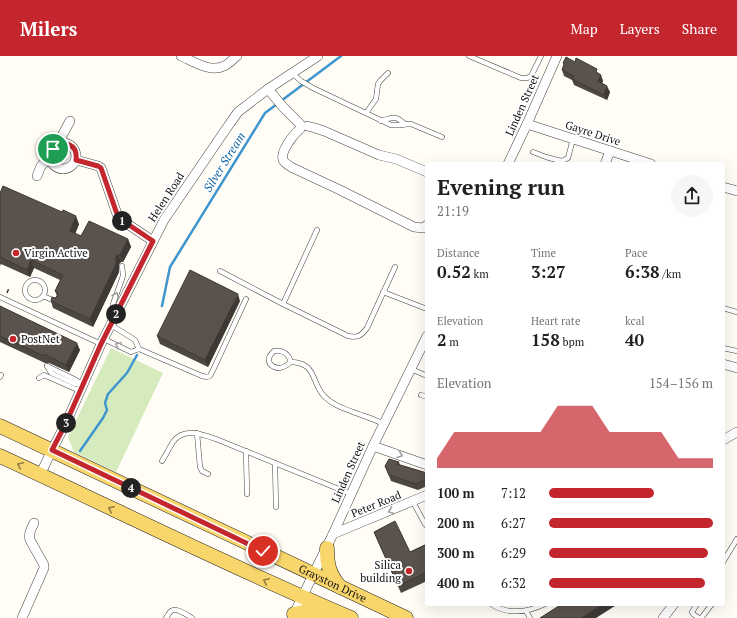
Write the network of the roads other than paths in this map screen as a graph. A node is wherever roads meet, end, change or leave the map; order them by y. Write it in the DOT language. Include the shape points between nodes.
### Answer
graph roads {
  1 [pos="181,56"];
  2 [pos="237,56"];
  3 [pos="318,56"];
  4 [pos="469,56"];
  5 [pos="541,56"];
  6 [pos="557,56"];
  7 [pos="292,73"];
  8 [pos="388,73"];
  9 [pos="268,89"];
  10 [pos="366,113"];
  11 [pos="70,121"];
  12 [pos="381,121"];
  13 [pos="405,124"];
  14 [pos="527,124"];
  15 [pos="303,127"];
  16 [pos="442,137"];
  17 [pos="573,139"];
  18 [pos="57,145"];
  19 [pos="610,151"];
  20 [pos="533,152"];
  21 [pos="50,157"];
  22 [pos="76,160"];
  23 [pos="509,162"];
  24 [pos="606,162"];
  25 [pos="645,162"];
  26 [pos="425,171"];
  27 [pos="37,176"];
  28 [pos="725,188"];
  29 [pos="737,191"];
  30 [pos="425,226"];
  31 [pos="317,230"];
  32 [pos="153,241"];
  33 [pos="122,266"];
  34 [pos="395,267"];
  35 [pos="220,271"];
  36 [pos="383,292"];
  37 [pos="43,296"];
  38 [pos="0,297"];
  39 [pos="246,299"];
  40 [pos="31,300"];
  41 [pos="57,302"];
  42 [pos="283,304"];
  43 [pos="425,308"];
  44 [pos="725,309"];
  45 [pos="27,310"];
  46 [pos="737,312"];
  47 [pos="111,325"];
  48 [pos="425,340"];
  49 [pos="103,341"];
  50 [pos="725,348"];
  51 [pos="139,349"];
  52 [pos="737,351"];
  53 [pos="291,362"];
  54 [pos="725,365"];
  55 [pos="46,366"];
  56 [pos="737,368"];
  57 [pos="411,369"];
  58 [pos="425,375"];
  59 [pos="39,378"];
  60 [pos="81,388"];
  61 [pos="421,395"];
  62 [pos="425,396"];
  63 [pos="384,424"];
  64 [pos="0,426"];
  65 [pos="737,432"];
  66 [pos="197,433"];
  67 [pos="725,439"];
  68 [pos="373,446"];
  69 [pos="52,450"];
  70 [pos="246,451"];
  71 [pos="0,456"];
  72 [pos="162,461"];
  73 [pos="275,463"];
  74 [pos="425,464"];
  75 [pos="208,474"];
  76 [pos="40,475"];
  77 [pos="247,494"];
  78 [pos="351,494"];
  79 [pos="425,498"];
  80 [pos="413,502"];
  81 [pos="276,507"];
  82 [pos="34,523"];
  83 [pos="425,524"];
  84 [pos="333,534"];
  85 [pos="737,538"];
  86 [pos="327,548"];
  87 [pos="725,559"];
  88 [pos="313,575"];
  89 [pos="340,587"];
  90 [pos="302,597"];
  91 [pos="494,606"];
  92 [pos="540,606"];
  93 [pos="672,606"];
  94 [pos="696,606"];
  95 [pos="710,606"];
  96 [pos="526,611"];
  97 [pos="293,616"];
  98 [pos="22,618"];
  99 [pos="166,618"];
  100 [pos="192,618"];
  101 [pos="336,618"];
  102 [pos="352,618"];
  103 [pos="406,618"];
  104 [pos="530,618"];
  105 [pos="663,618"];
  106 [pos="700,618"];
  1 -- 2 [label="street" via="212,68 223,66"];
  3 -- 7 [label="street, Helen Road"];
  4 -- 5 [label="lane" via="526,78 531,76"];
  6 -- 14 [label="street, Linden Street"];
  7 -- 9 [label="street, Helen Road"];
  7 -- 10 [label="lane" via="313,88"];
  8 -- 10 [label="lane" via="378,84 376,100"];
  9 -- 15 [label="street"];
  9 -- 32 [label="street, Helen Road" via="238,112 164,220"];
  10 -- 12 [label="lane"];
  11 -- 18 [label="street"];
  12 -- 13 [label="lane" via="396,126"];
  12 -- 13 [label="lane" via="397,117"];
  13 -- 16 [label="lane"];
  14 -- 17 [label="street, Gayre Drive"];
  14 -- 23 [label="street, Linden Street"];
  15 -- 26 [label="street" via="324,131 379,156 396,159"];
  15 -- 30 [label="street" via="294,135 283,155 289,166 414,228"];
  17 -- 19 [label="street, Gayre Drive"];
  17 -- 20 [label="lane" via="568,158 562,161"];
  18 -- 21 [label="street"];
  18 -- 22 [label="street" via="72,146"];
  19 -- 24 [label="street"];
  19 -- 25 [label="street, Gayre Drive"];
  21 -- 22 [label="street" via="59,169 70,168"];
  21 -- 27 [label="street" via="40,166"];
  22 -- 32 [label="street" via="101,168 120,219"];
  28 -- 29 [label="street"];
  31 -- 42 [label="lane"];
  32 -- 47 [label="street, Helen Road"];
  47 -- 33 [label="lane, one-way" via="113,304 122,279"];
  34 -- 36 [label="lane"];
  35 -- 42 [label="lane"];
  36 -- 42 [label="lane" via="367,328 360,336 353,337"];
  36 -- 43 [label="lane"];
  37 -- 40 [label="lane" via="38,300"];
  37 -- 40 [label="lane" via="43,283 37,280 28,282 24,289"];
  37 -- 41 [label="lane"];
  38 -- 45 [label="lane"];
  39 -- 51 [label="lane" via="210,376 199,376"];
  40 -- 45 [label="lane"];
  44 -- 46 [label="lane"];
  45 -- 49 [label="lane"];
  47 -- 49 [label="street, Helen Road"];
  47 -- 51 [label="lane" via="135,340"];
  48 -- 57 [label="street, Linden Street"];
  51 -- 49 [label="lane, one-way" via="132,352"];
  49 -- 60 [label="street, Helen Road"];
  50 -- 52 [label="lane"];
  53 -- 53 [label="lane" via="278,369 273,367 268,359 274,351 280,351 289,356"];
  53 -- 63 [label="lane" via="309,368 318,388 334,404"];
  54 -- 56 [label="street"];
  55 -- 60 [label="lane" via="76,380"];
  57 -- 58 [label="lane"];
  57 -- 63 [label="street, Linden Street"];
  59 -- 60 [label="lane" via="44,375"];
  60 -- 69 [label="street, Helen Road"];
  61 -- 62 [label="lane"];
  63 -- 68 [label="street, Linden Street"];
  64 -- 69 [label="main road, Grayston Drive"];
  65 -- 67 [label="street"];
  66 -- 70 [label="lane"];
  66 -- 72 [label="lane" via="177,437"];
  66 -- 75 [label="lane" via="200,467"];
  68 -- 74 [label="street, one-way"];
  68 -- 78 [label="street, Linden Street"];
  69 -- 76 [label="street, Helen Road"];
  69 -- 88 [label="main road, Grayston Drive"];
  70 -- 73 [label="lane"];
  70 -- 77 [label="lane"];
  76 -- 71 [label="main road, Grayston Drive, one-way"];
  73 -- 78 [label="lane"];
  73 -- 81 [label="lane"];
  90 -- 76 [label="main road, Grayston Drive, one-way"];
  78 -- 84 [label="street, Linden Street"];
  79 -- 80 [label="street, Peter Road"];
  80 -- 83 [label="lane"];
  80 -- 84 [label="street, Peter Road, one-way"];
  82 -- 98 [label="street" via="29,537 44,568"];
  84 -- 86 [label="street, Linden Street"];
  85 -- 87 [label="lane"];
  86 -- 88 [label="street, Linden Street"];
  86 -- 89 [label="main road" via="329,569"];
  88 -- 89 [label="main road, Grayston Drive"];
  88 -- 90 [label="street, Linden Street"];
  89 -- 103 [label="main road, Grayston Drive"];
  90 -- 97 [label="street, Linden Street"];
  90 -- 102 [label="main road, Grayston Drive"];
  91 -- 96 [label="lane" via="504,610"];
  92 -- 96 [label="lane"];
  93 -- 105 [label="street"];
  94 -- 106 [label="lane" via="692,612"];
  95 -- 106 [label="lane"];
  96 -- 104 [label="lane"];
  97 -- 101 [label="main road" via="313,611"];
  99 -- 100 [label="lane" via="173,610"];
}
